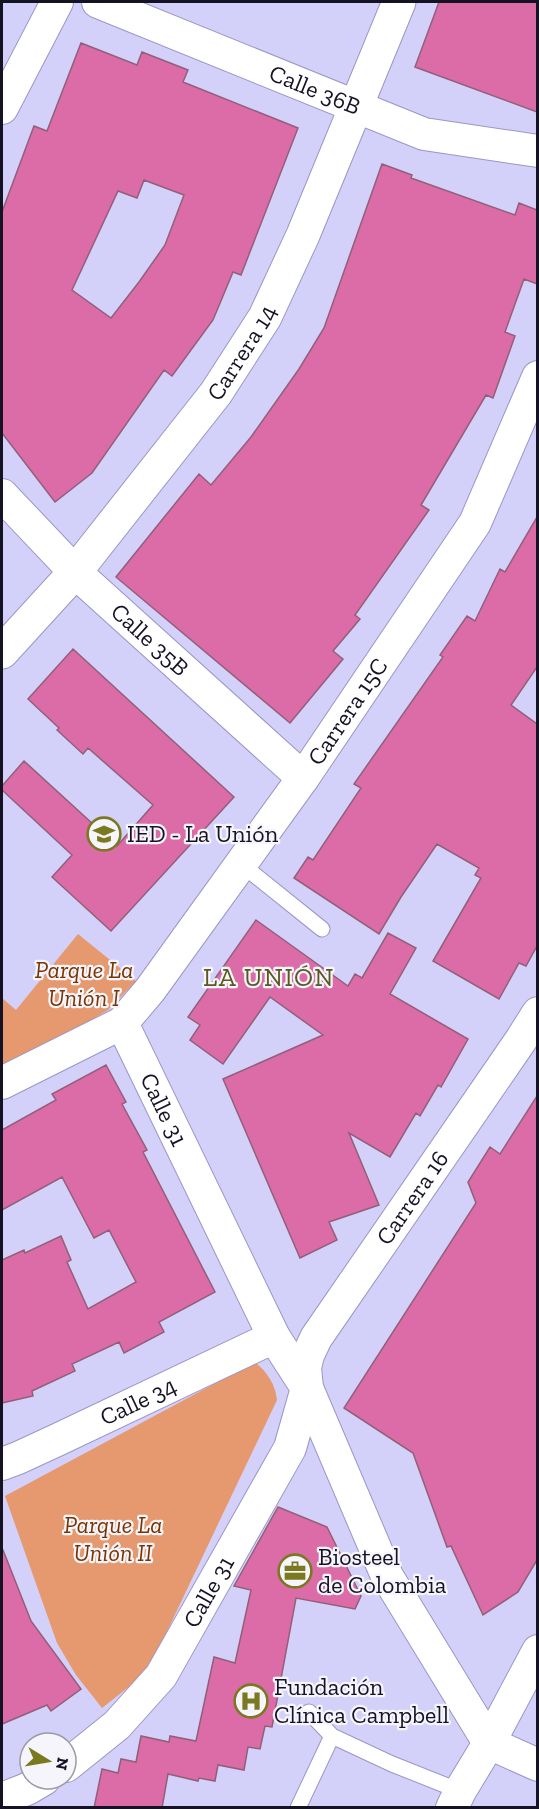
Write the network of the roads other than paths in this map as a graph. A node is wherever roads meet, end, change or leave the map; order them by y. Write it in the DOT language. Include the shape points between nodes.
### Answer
graph roads {
  1 [pos="57,2"];
  2 [pos="98,2"];
  3 [pos="399,2"];
  4 [pos="357,107"];
  5 [pos="2,108"];
  6 [pos="537,151"];
  7 [pos="537,377"];
  8 [pos="2,495"];
  9 [pos="75,572"];
  10 [pos="2,652"];
  11 [pos="303,778"];
  12 [pos="241,864"];
  13 [pos="322,929"];
  14 [pos="537,1013"];
  15 [pos="122,1023"];
  16 [pos="2,1083"];
  17 [pos="274,1337"];
  18 [pos="307,1388"];
  19 [pos="2,1464"];
  20 [pos="537,1651"];
  21 [pos="309,1712"];
  22 [pos="332,1736"];
  23 [pos="489,1743"];
  24 [pos="78,1756"];
  25 [pos="537,1765"];
  26 [pos="22,1791"];
  27 [pos="2,1799"];
  28 [pos="456,1799"];
  29 [pos="298,1808"];
  1 -- 5 [label="street"];
  2 -- 4 [label="street, Calle 36B"];
  3 -- 4 [label="street, Carrera 14"];
  4 -- 6 [label="street, Calle 36B" via="424,134"];
  4 -- 9 [label="street, Carrera 14" via="265,317 216,393"];
  7 -- 11 [label="street, Carrera 15C" via="475,523"];
  8 -- 9 [label="street, Calle 35B"];
  9 -- 10 [label="street, Carrera 14"];
  9 -- 11 [label="street, Calle 35B"];
  11 -- 12 [label="street, Carrera 15C"];
  12 -- 13 [label="lane"];
  12 -- 15 [label="street, Carrera 15C"];
  14 -- 18 [label="street, Carrera 16" via="316,1338 305,1368"];
  15 -- 16 [label="street"];
  15 -- 17 [label="street, Calle 31"];
  17 -- 18 [label="street, Calle 31"];
  17 -- 19 [label="street, Calle 34"];
  18 -- 23 [label="street, Calle 31" via="387,1576"];
  18 -- 24 [label="street, Calle 31" via="286,1457 161,1676 117,1725"];
  20 -- 23 [label="street"];
  21 -- 22 [label="lane"];
  22 -- 28 [label="lane"];
  22 -- 29 [label="lane"];
  23 -- 25 [label="street"];
  23 -- 28 [label="street"];
  26 -- 27 [label="street"];
}
